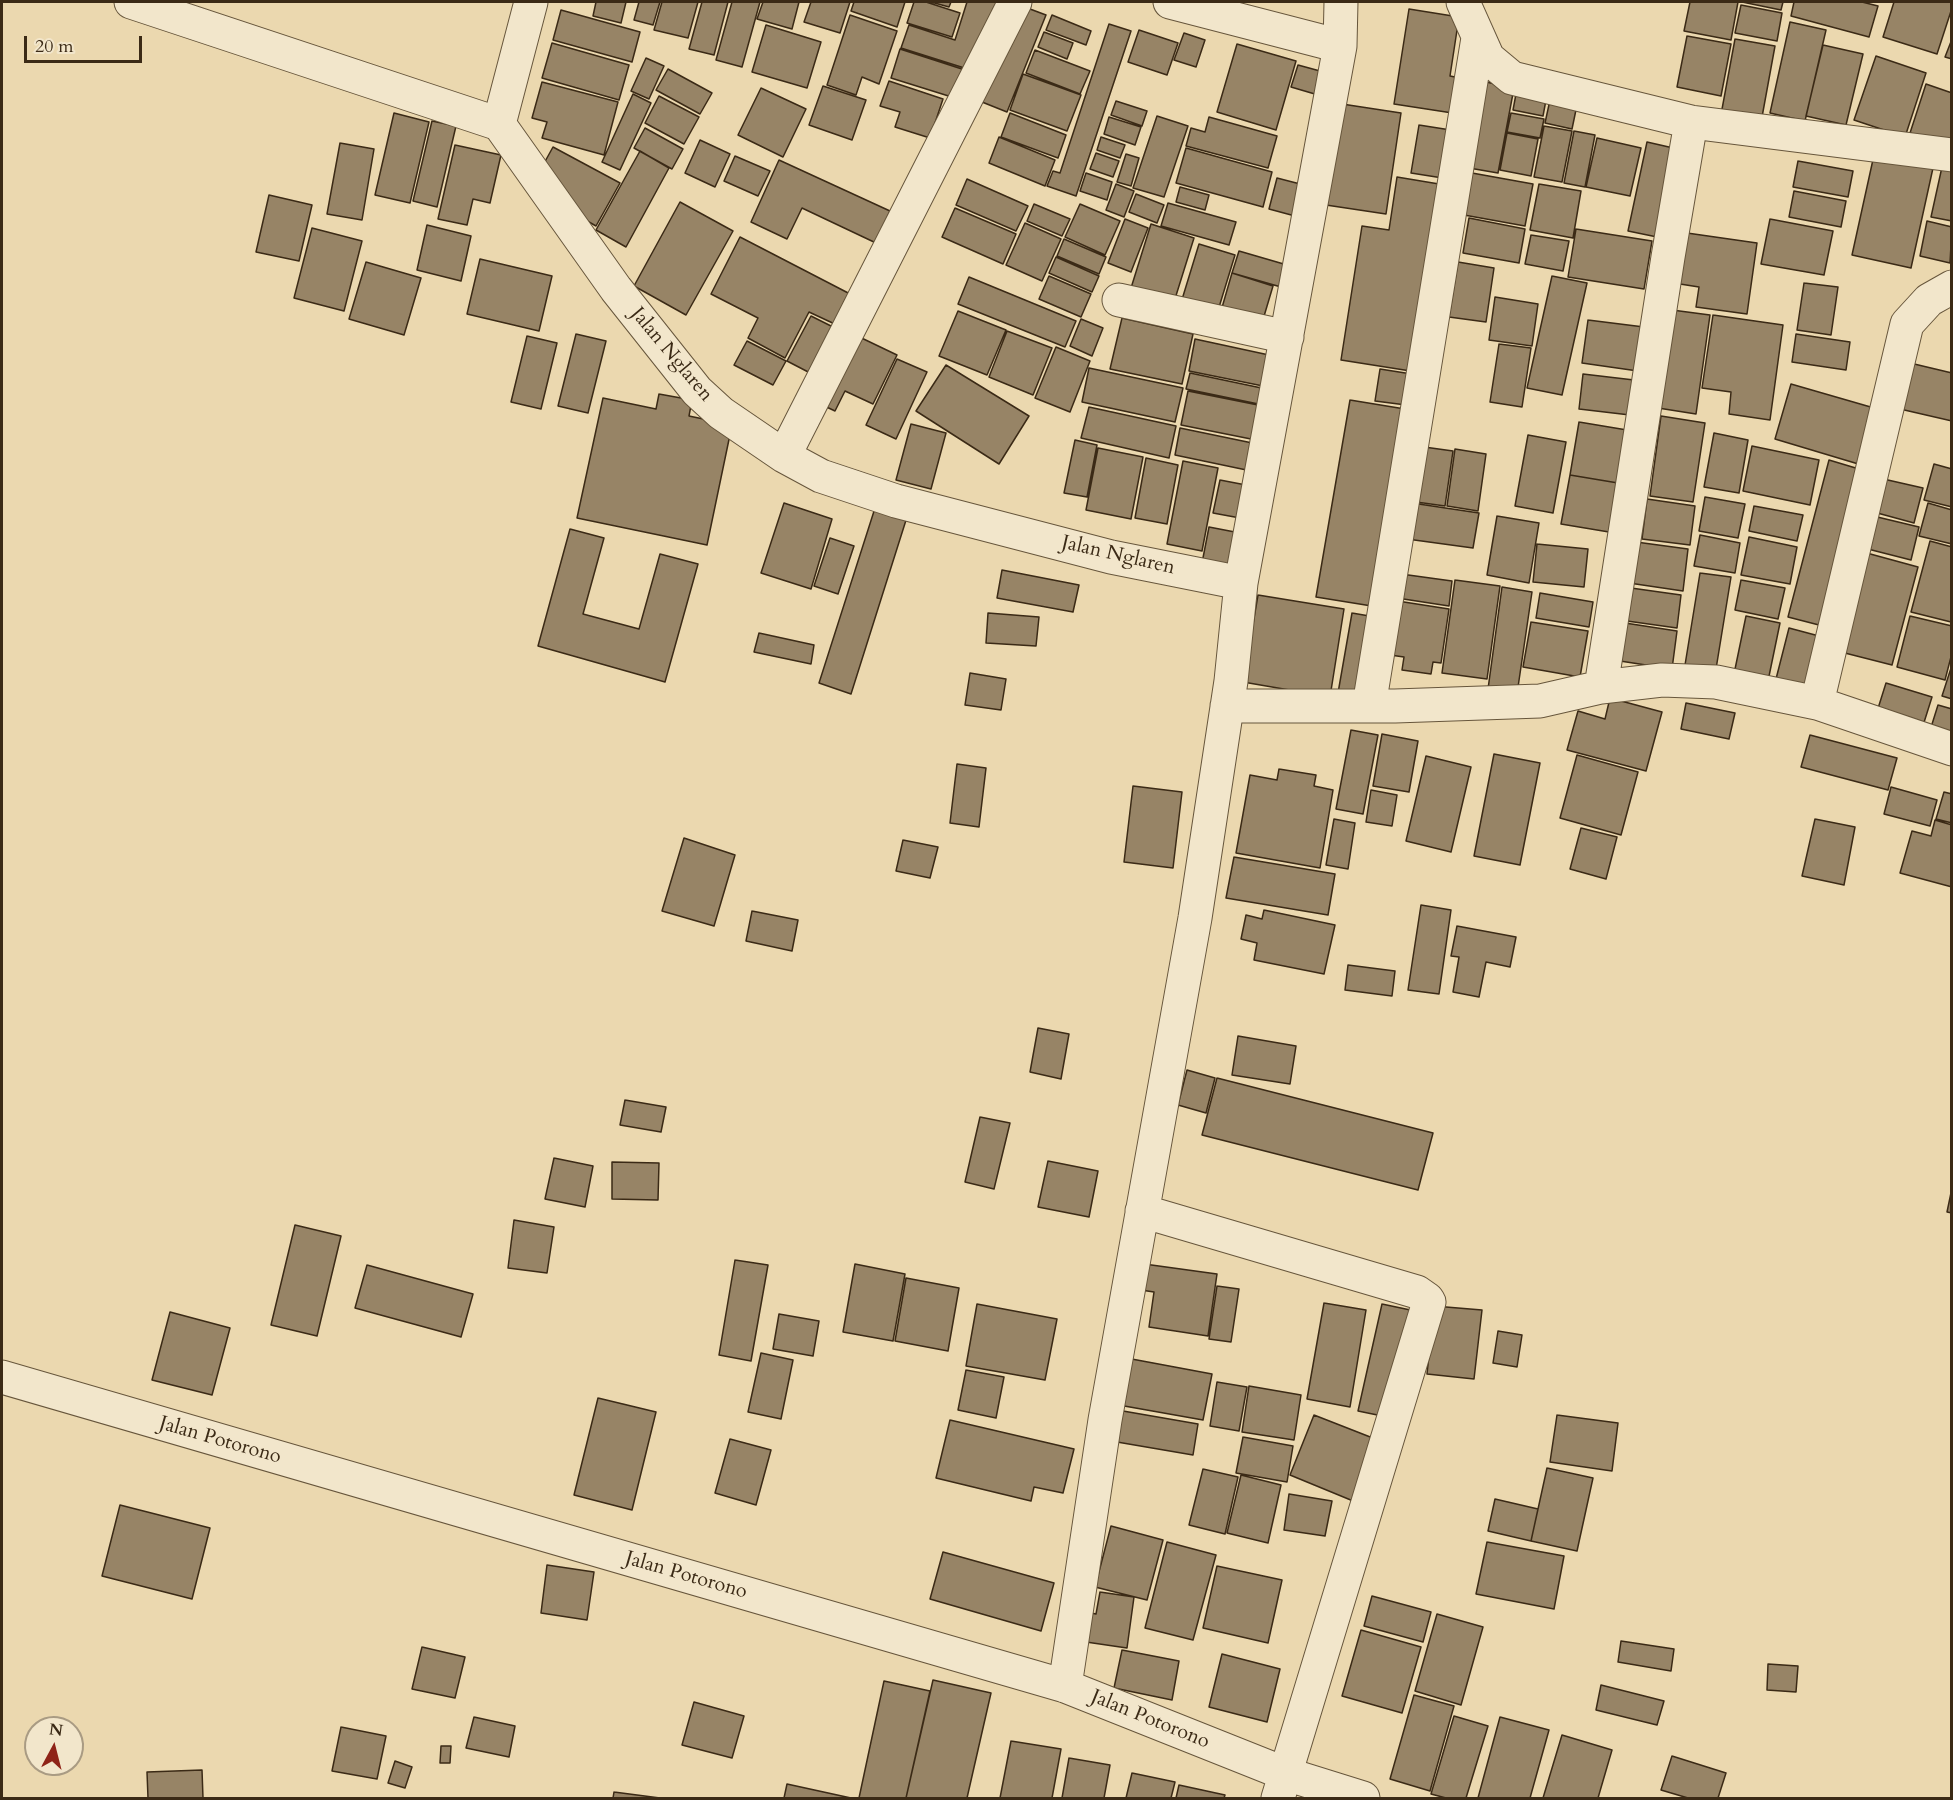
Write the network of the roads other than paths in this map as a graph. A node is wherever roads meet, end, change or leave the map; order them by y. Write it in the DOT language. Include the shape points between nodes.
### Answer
graph roads {
  1 [pos="131,2"];
  2 [pos="531,2"];
  3 [pos="1015,2"];
  4 [pos="1170,2"];
  5 [pos="1463,2"];
  6 [pos="1349,5"];
  7 [pos="1478,38"];
  8 [pos="1340,46"];
  9 [pos="1691,122"];
  10 [pos="499,124"];
  11 [pos="1952,155"];
  12 [pos="1952,286"];
  13 [pos="1119,300"];
  14 [pos="1287,337"];
  15 [pos="784,456"];
  16 [pos="1241,584"];
  17 [pos="1601,687"];
  18 [pos="1817,704"];
  19 [pos="1227,706"];
  20 [pos="1369,706"];
  21 [pos="1952,748"];
  22 [pos="1142,1211"];
  23 [pos="2,1377"];
  24 [pos="1065,1686"];
  25 [pos="1282,1786"];
  26 [pos="1363,1798"];
  1 -- 10 [label="street"];
  2 -- 10 [label="street"];
  3 -- 15 [label="street"];
  4 -- 8 [label="street"];
  5 -- 7 [label="street"];
  6 -- 8 [label="street"];
  7 -- 9 [label="street" via="1488,58 1512,78"];
  7 -- 20 [label="street"];
  8 -- 14 [label="street"];
  9 -- 11 [label="street"];
  9 -- 17 [label="street"];
  10 -- 15 [label="street, Jalan Nglaren" via="616,289 697,391 721,413"];
  12 -- 18 [label="street" via="1929,300 1907,324"];
  13 -- 14 [label="street"];
  14 -- 16 [label="street"];
  15 -- 16 [label="street, Jalan Nglaren" via="820,476 896,501 1111,557"];
  16 -- 19 [label="street"];
  17 -- 18 [label="street" via="1662,680 1716,682"];
  17 -- 20 [label="street" via="1540,701"];
  18 -- 21 [label="street"];
  19 -- 20 [label="street"];
  19 -- 22 [label="street" via="1195,918"];
  22 -- 24 [label="street" via="1105,1420"];
  22 -- 25 [label="street" via="1417,1292 1429,1302"];
  23 -- 24 [label="street, Jalan Potorono"];
  24 -- 25 [label="street, Jalan Potorono"];
  25 -- 26 [label="street, Jalan Potorono"];
}
